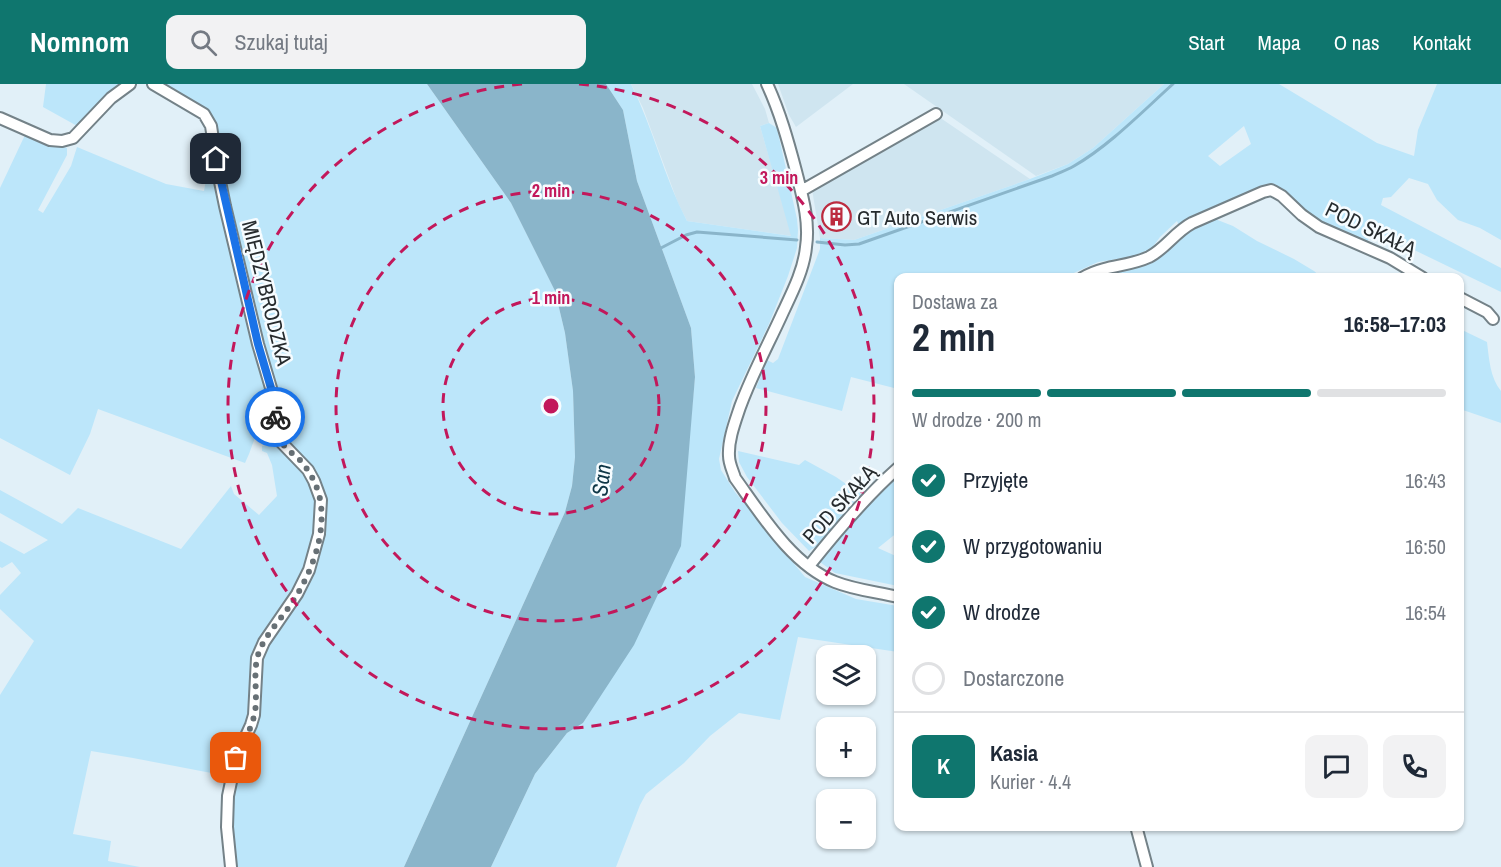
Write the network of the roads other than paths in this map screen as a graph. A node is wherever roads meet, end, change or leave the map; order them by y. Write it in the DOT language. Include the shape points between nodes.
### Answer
graph roads {
  1 [pos="130,84"];
  2 [pos="153,84"];
  3 [pos="767,84"];
  4 [pos="936,114"];
  5 [pos="0,118"];
  6 [pos="801,190"];
  7 [pos="1095,273"];
  8 [pos="1415,273"];
  9 [pos="1464,300"];
  10 [pos="1493,319"];
  11 [pos="894,472"];
  12 [pos="809,566"];
  13 [pos="894,596"];
  14 [pos="1137,831"];
  15 [pos="231,867"];
  16 [pos="1147,867"];
  1 -- 5 [label="street" via="69,140 50,140"];
  2 -- 15 [label="street, MIĘDZYBRODZKA" via="204,114 211,126 225,206 271,388 278,435 308,470 321,500 319,534 309,570 257,658 252,725 236,758 228,796"];
  3 -- 6 [label="street" via="789,141"];
  4 -- 6 [label="street"];
  6 -- 12 [label="street" via="808,233 802,266 745,394 731,437 729,458 735,478 757,508"];
  7 -- 8 [label="street, POD SKAŁĄ" via="1142,260 1192,223 1271,190 1319,228 1390,258"];
  9 -- 10 [label="street"];
  11 -- 12 [label="street, POD SKAŁĄ"];
  12 -- 13 [label="street" via="837,583"];
  14 -- 16 [label="street"];
}
